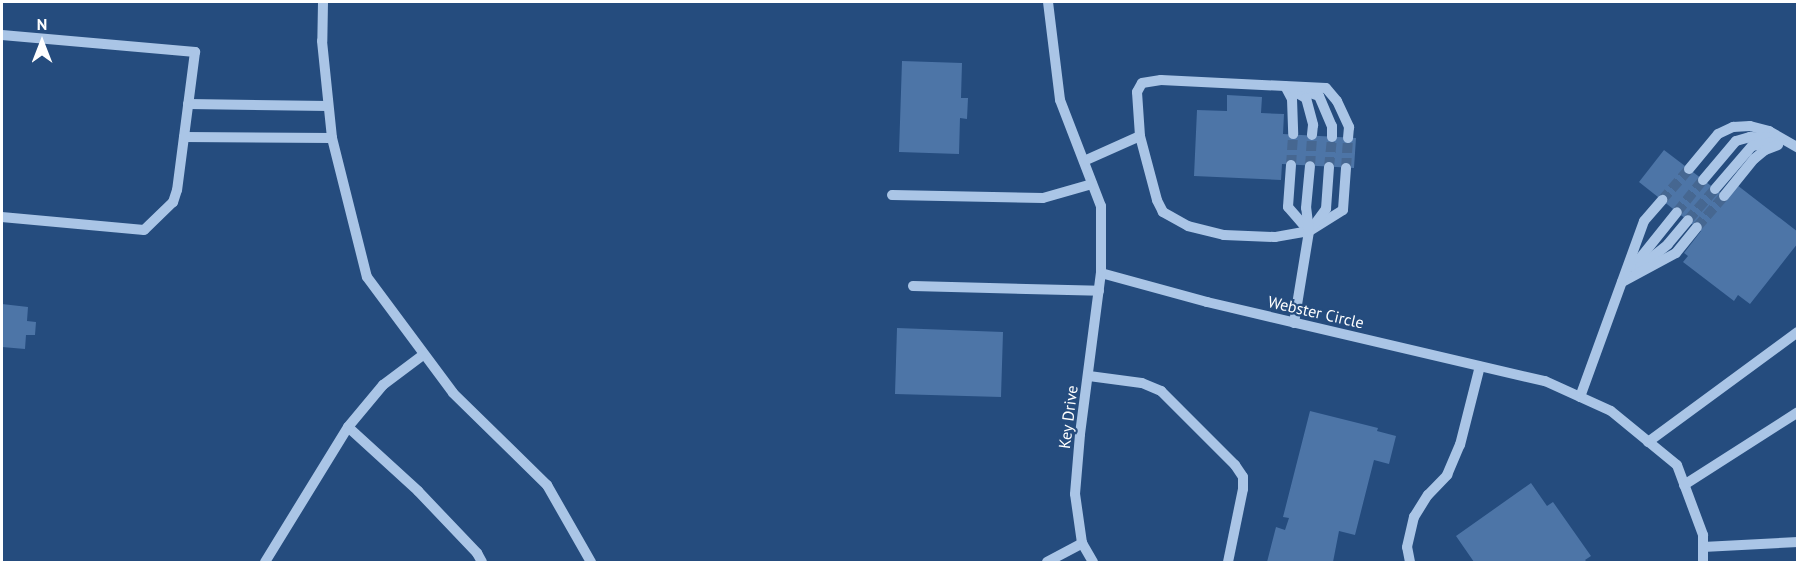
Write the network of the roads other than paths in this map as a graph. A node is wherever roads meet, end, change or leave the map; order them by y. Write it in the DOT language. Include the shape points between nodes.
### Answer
graph roads {
  1 [pos="323,2"];
  2 [pos="1048,2"];
  3 [pos="2,35"];
  4 [pos="1285,85"];
  5 [pos="188,104"];
  6 [pos="328,106"];
  7 [pos="1293,134"];
  8 [pos="1312,135"];
  9 [pos="1140,136"];
  10 [pos="184,137"];
  11 [pos="1332,137"];
  12 [pos="332,138"];
  13 [pos="1348,138"];
  14 [pos="1787,142"];
  15 [pos="1797,148"];
  16 [pos="1084,161"];
  17 [pos="1291,165"];
  18 [pos="1310,166"];
  19 [pos="1329,167"];
  20 [pos="1346,168"];
  21 [pos="1689,169"];
  22 [pos="1703,180"];
  23 [pos="1092,184"];
  24 [pos="1719,192"];
  25 [pos="892,195"];
  26 [pos="1662,200"];
  27 [pos="1677,212"];
  28 [pos="2,216"];
  29 [pos="1688,220"];
  30 [pos="1697,227"];
  31 [pos="1309,231"];
  32 [pos="1101,273"];
  33 [pos="1622,282"];
  34 [pos="913,286"];
  35 [pos="1099,291"];
  36 [pos="1294,322"];
  37 [pos="1797,332"];
  38 [pos="423,355"];
  39 [pos="1480,366"];
  40 [pos="1089,376"];
  41 [pos="1580,397"];
  42 [pos="1797,412"];
  43 [pos="348,427"];
  44 [pos="1648,442"];
  45 [pos="1684,484"];
  46 [pos="1082,543"];
  47 [pos="1797,543"];
  48 [pos="1703,547"];
  49 [pos="265,562"];
  50 [pos="482,562"];
  51 [pos="591,562"];
  52 [pos="1047,562"];
  53 [pos="1093,562"];
  54 [pos="1228,562"];
  55 [pos="1410,562"];
  56 [pos="1703,562"];
  1 -- 6 [label="street"];
  2 -- 16 [label="street" via="1060,100"];
  3 -- 5 [label="street" via="195,52"];
  4 -- 7 [label="street" via="1292,99"];
  4 -- 8 [label="street" via="1306,98"];
  4 -- 9 [label="street" via="1161,80 1142,83 1137,92"];
  4 -- 11 [label="street" via="1319,96 1332,126"];
  4 -- 13 [label="street" via="1326,88 1349,127"];
  5 -- 6 [label="street"];
  5 -- 10 [label="street"];
  6 -- 12 [label="street"];
  9 -- 16 [label="street"];
  9 -- 31 [label="street" via="1157,200 1173,220 1224,235 1275,237"];
  10 -- 12 [label="street"];
  10 -- 28 [label="street" via="172,202 144,230"];
  12 -- 38 [label="street" via="367,278"];
  14 -- 15 [label="street"];
  14 -- 21 [label="street" via="1769,131 1732,127 1718,134"];
  14 -- 22 [label="street" via="1766,136 1736,141"];
  14 -- 24 [label="street" via="1765,150"];
  16 -- 23 [label="street"];
  17 -- 31 [label="street" via="1288,207"];
  18 -- 31 [label="street" via="1306,208"];
  19 -- 31 [label="street" via="1326,209"];
  20 -- 31 [label="street" via="1343,210"];
  23 -- 25 [label="street" via="1043,198"];
  23 -- 32 [label="street" via="1101,206"];
  26 -- 33 [label="street" via="1644,221"];
  27 -- 33 [label="street"];
  29 -- 33 [label="street" via="1668,244"];
  30 -- 33 [label="street" via="1676,253"];
  31 -- 36 [label="street"];
  32 -- 35 [label="street, Key Drive"];
  32 -- 36 [label="street, Webster Circle"];
  33 -- 41 [label="street"];
  34 -- 35 [label="street"];
  35 -- 40 [label="street, Key Drive"];
  36 -- 39 [label="street, Webster Circle"];
  37 -- 44 [label="street"];
  38 -- 43 [label="street" via="383,385"];
  38 -- 51 [label="street" via="453,393 547,485"];
  39 -- 41 [label="street, Webster Circle" via="1545,381"];
  39 -- 55 [label="street" via="1460,445 1447,475 1414,518 1407,547"];
  40 -- 46 [label="street, Key Drive" via="1075,494"];
  40 -- 54 [label="street" via="1142,383 1161,391 1235,465 1243,477 1243,489"];
  41 -- 44 [label="street, Webster Circle" via="1611,411"];
  42 -- 45 [label="street"];
  43 -- 49 [label="street"];
  43 -- 50 [label="street" via="418,491"];
  44 -- 45 [label="street, Webster Circle" via="1677,465"];
  45 -- 48 [label="street, Webster Circle" via="1703,535"];
  46 -- 52 [label="street"];
  46 -- 53 [label="street, Key Drive"];
  47 -- 48 [label="street"];
  48 -- 56 [label="street, Webster Circle"];
}
